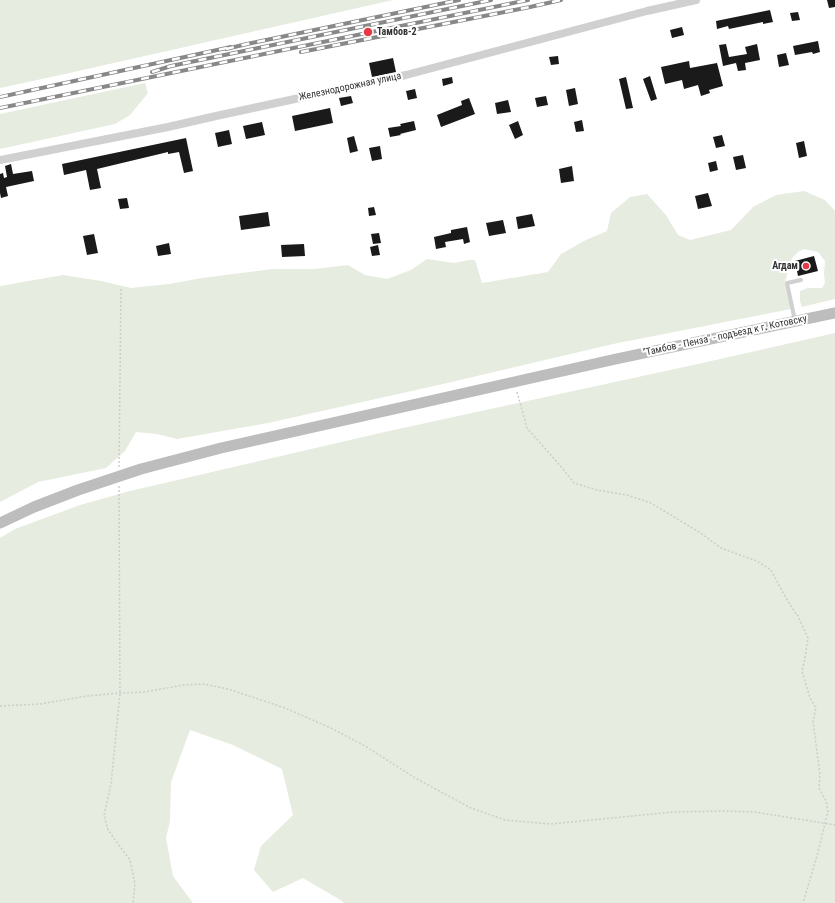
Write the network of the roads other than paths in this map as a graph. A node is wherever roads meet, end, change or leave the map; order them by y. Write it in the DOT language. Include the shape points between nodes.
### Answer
graph roads {
  1 [pos="696,0"];
  2 [pos="0,160"];
  3 [pos="801,280"];
  4 [pos="835,313"];
  5 [pos="795,321"];
  6 [pos="0,523"];
  1 -- 2 [label="street, Железнодорожная улица" via="406,76"];
  3 -- 5 [label="lane" via="787,283"];
  4 -- 5 [label="main road, \"Тамбов - Пенза\" - подъезд к г. Котовску"];
  5 -- 6 [label="main road, \"Тамбов - Пенза\" - подъезд к г. Котовску" via="221,448 119,476 56,498"];
}
